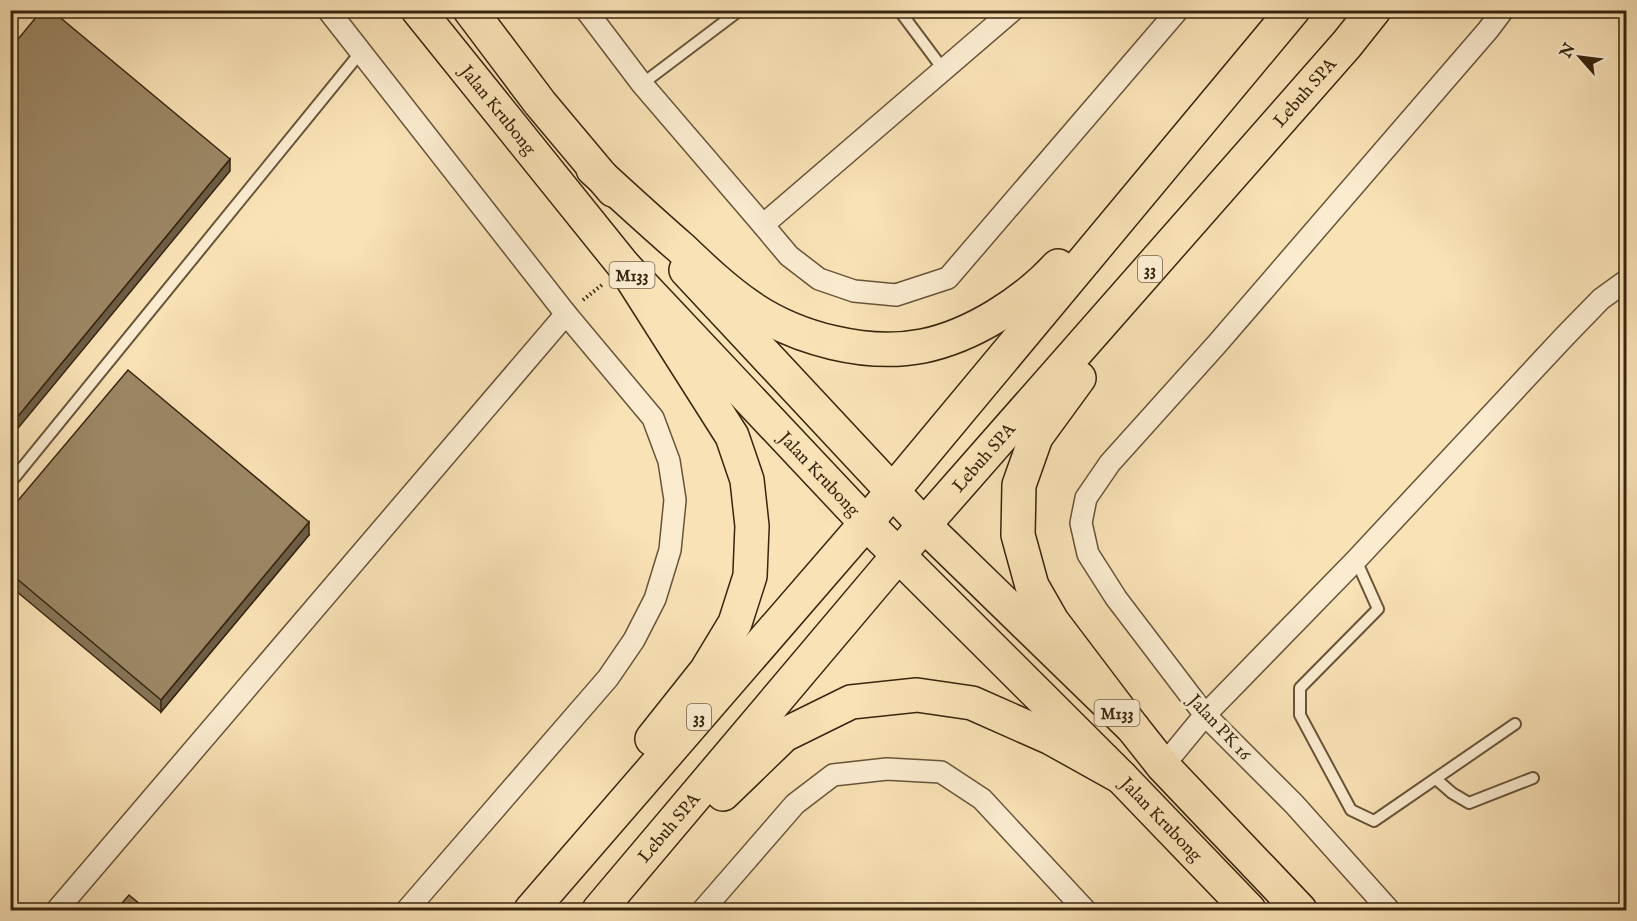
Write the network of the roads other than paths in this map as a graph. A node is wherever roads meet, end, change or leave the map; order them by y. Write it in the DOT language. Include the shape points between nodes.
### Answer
graph roads {
  1 [pos="328,10"];
  2 [pos="418,10"];
  3 [pos="470,10"];
  4 [pos="586,10"];
  5 [pos="740,10"];
  6 [pos="899,10"];
  7 [pos="1013,10"];
  8 [pos="1178,10"];
  9 [pos="1293,10"];
  10 [pos="1374,10"];
  11 [pos="1503,10"];
  12 [pos="1347,44"];
  13 [pos="360,53"];
  14 [pos="943,69"];
  15 [pos="642,84"];
  16 [pos="593,169"];
  17 [pos="763,225"];
  18 [pos="624,266"];
  19 [pos="1626,281"];
  20 [pos="566,314"];
  21 [pos="10,483"];
  22 [pos="891,492"];
  23 [pos="866,523"];
  24 [pos="924,525"];
  25 [pos="898,556"];
  26 [pos="1356,560"];
  27 [pos="1205,715"];
  28 [pos="1515,724"];
  29 [pos="1133,728"];
  30 [pos="1164,766"];
  31 [pos="1121,777"];
  32 [pos="1533,778"];
  33 [pos="1436,779"];
  34 [pos="57,910"];
  35 [pos="407,910"];
  36 [pos="513,910"];
  37 [pos="531,910"];
  38 [pos="599,910"];
  39 [pos="620,910"];
  40 [pos="703,910"];
  41 [pos="1084,910"];
  42 [pos="1249,910"];
  43 [pos="1300,910"];
  44 [pos="1389,910"];
  1 -- 13 [label="street"];
  2 -- 18 [label="main road, Jalan Krubong / M133"];
  3 -- 16 [label="main road, Jalan Krubong / M133"];
  4 -- 15 [label="street"];
  5 -- 15 [label="lane"];
  6 -- 14 [label="lane"];
  7 -- 14 [label="street"];
  8 -- 17 [label="street" via="948,278 896,295 854,291 819,279 789,256"];
  9 -- 16 [label="main road" via="1050,274 1008,310 969,330 923,346 875,349 831,343 790,330 750,307 710,275"];
  9 -- 22 [label="main road, 33"];
  10 -- 12 [label="main road, Lebuh SPA / 33"];
  11 -- 27 [label="street, Jalan PK 16" via="1110,463 1086,498 1081,523 1088,554 1116,598"];
  12 -- 24 [label="main road, Lebuh SPA / 33"];
  12 -- 29 [label="main road" via="1069,390 1036,437 1018,485 1018,535 1032,586 1052,621"];
  13 -- 20 [label="street"];
  13 -- 21 [label="lane"];
  14 -- 17 [label="street"];
  15 -- 17 [label="street"];
  16 -- 22 [label="main road, Jalan Krubong / M133"];
  18 -- 23 [label="main road, Jalan Krubong / M133"];
  18 -- 36 [label="main road" via="732,436 747,480 752,526 750,576 735,623 706,671"];
  19 -- 26 [label="street" via="1586,314"];
  20 -- 34 [label="street"];
  20 -- 35 [label="street" via="653,418 669,461 675,500 670,550 639,630 608,678"];
  22 -- 23 [label="main road, 33"];
  22 -- 24 [label="main road, Jalan Krubong / M133"];
  23 -- 25 [label="main road, Jalan Krubong / M133"];
  23 -- 37 [label="main road, 33"];
  24 -- 25 [label="main road, Lebuh SPA / 33"];
  24 -- 29 [label="main road, Jalan Krubong / M133"];
  25 -- 31 [label="main road, Jalan Krubong / M133"];
  25 -- 38 [label="main road, Lebuh SPA / 33"];
  26 -- 27 [label="street"];
  26 -- 33 [label="lane" via="1378,609 1300,688 1300,715 1351,810 1374,821"];
  27 -- 30 [label="street"];
  27 -- 44 [label="street, Jalan PK 16" via="1294,804"];
  28 -- 33 [label="lane"];
  29 -- 30 [label="main road, Jalan Krubong / M133"];
  30 -- 43 [label="main road, Jalan Krubong / M133"];
  31 -- 39 [label="main road" via="1051,738 972,703 918,695 851,702 784,735 734,782"];
  31 -- 42 [label="main road, Jalan Krubong / M133"];
  32 -- 33 [label="lane" via="1469,803"];
  40 -- 41 [label="street" via="795,804 833,775 887,769 941,772 982,799"];
}
